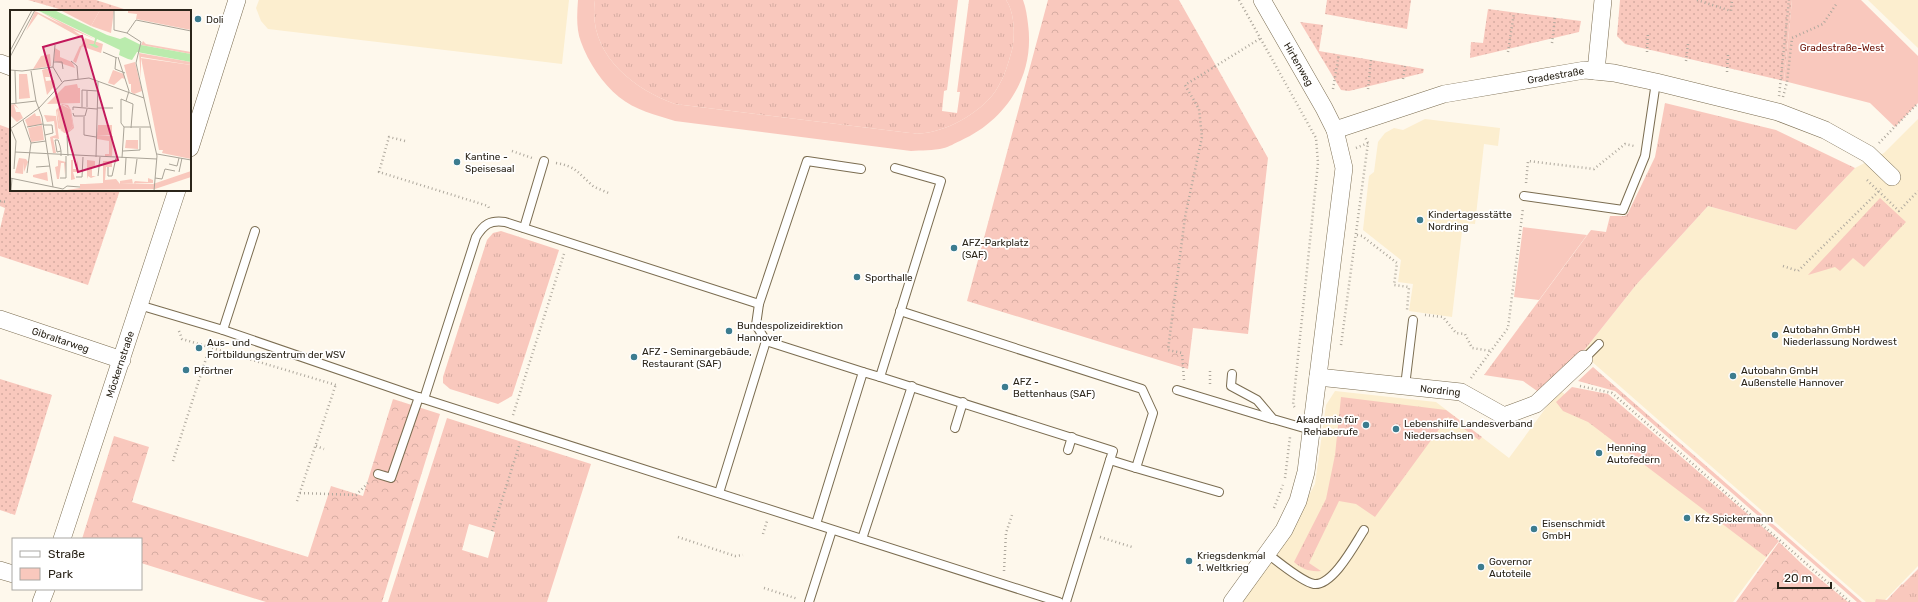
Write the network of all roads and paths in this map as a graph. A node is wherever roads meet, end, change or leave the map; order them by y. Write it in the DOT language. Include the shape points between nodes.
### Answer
graph roads {
  1 [pos="237,0"];
  2 [pos="1239,0"];
  3 [pos="1262,0"];
  4 [pos="1603,0"];
  5 [pos="1697,0"];
  6 [pos="1732,0"];
  7 [pos="1789,0"];
  8 [pos="1837,3"];
  9 [pos="1514,13"];
  10 [pos="1554,18"];
  11 [pos="1648,33"];
  12 [pos="1267,35"];
  13 [pos="1261,38"];
  14 [pos="1552,43"];
  15 [pos="1688,44"];
  16 [pos="1508,52"];
  17 [pos="1647,52"];
  18 [pos="1340,54"];
  19 [pos="1728,55"];
  20 [pos="1371,60"];
  21 [pos="1686,61"];
  22 [pos="0,63"];
  23 [pos="1405,66"];
  24 [pos="10,67"];
  25 [pos="1596,71"];
  26 [pos="1727,72"];
  27 [pos="1403,79"];
  28 [pos="1656,82"];
  29 [pos="1368,89"];
  30 [pos="1333,91"];
  31 [pos="1918,103"];
  32 [pos="1778,112"];
  33 [pos="1335,130"];
  34 [pos="193,131"];
  35 [pos="405,141"];
  36 [pos="191,142"];
  37 [pos="1646,147"];
  38 [pos="512,151"];
  39 [pos="1868,154"];
  40 [pos="544,161"];
  41 [pos="895,168"];
  42 [pos="861,169"];
  43 [pos="1892,177"];
  44 [pos="1867,180"];
  45 [pos="176,191"];
  46 [pos="1878,191"];
  47 [pos="1918,191"];
  48 [pos="610,194"];
  49 [pos="1524,196"];
  50 [pos="0,201"];
  51 [pos="7,202"];
  52 [pos="493,221"];
  53 [pos="524,228"];
  54 [pos="255,231"];
  55 [pos="1357,235"];
  56 [pos="568,242"];
  57 [pos="1783,266"];
  58 [pos="759,304"];
  59 [pos="139,305"];
  60 [pos="900,311"];
  61 [pos="1421,315"];
  62 [pos="1413,317"];
  63 [pos="0,319"];
  64 [pos="219,329"];
  65 [pos="182,338"];
  66 [pos="766,341"];
  67 [pos="1599,344"];
  68 [pos="210,347"];
  69 [pos="1491,351"];
  70 [pos="1584,359"];
  71 [pos="122,360"];
  72 [pos="341,371"];
  73 [pos="863,372"];
  74 [pos="1232,374"];
  75 [pos="880,377"];
  76 [pos="1318,377"];
  77 [pos="1559,382"];
  78 [pos="1467,384"];
  79 [pos="336,385"];
  80 [pos="912,386"];
  81 [pos="1405,386"];
  82 [pos="1181,391"];
  83 [pos="421,398"];
  84 [pos="963,402"];
  85 [pos="1293,405"];
  86 [pos="1273,419"];
  87 [pos="1291,424"];
  88 [pos="510,426"];
  89 [pos="955,428"];
  90 [pos="1311,430"];
  91 [pos="523,431"];
  92 [pos="1072,437"];
  93 [pos="316,446"];
  94 [pos="324,449"];
  95 [pos="1068,450"];
  96 [pos="1110,460"];
  97 [pos="173,462"];
  98 [pos="1136,468"];
  99 [pos="378,474"];
  100 [pos="1220,492"];
  101 [pos="300,493"];
  102 [pos="719,493"];
  103 [pos="297,501"];
  104 [pos="1271,514"];
  105 [pos="1012,515"];
  106 [pos="816,524"];
  107 [pos="832,530"];
  108 [pos="1364,530"];
  109 [pos="492,531"];
  110 [pos="1087,533"];
  111 [pos="678,537"];
  112 [pos="62,538"];
  113 [pos="862,539"];
  114 [pos="1132,547"];
  115 [pos="1268,554"];
  116 [pos="743,555"];
  117 [pos="0,570"];
  118 [pos="12,574"];
  119 [pos="1065,575"];
  120 [pos="1074,578"];
  121 [pos="995,582"];
  122 [pos="764,588"];
  123 [pos="46,590"];
  124 [pos="806,601"];
  125 [pos="41,602"];
  126 [pos="1059,602"];
  127 [pos="1066,602"];
  128 [pos="1232,602"];
  129 [pos="1850,602"];
  1 -- 34 [label="street"];
  2 -- 13 [label="path"];
  3 -- 33 [label="street, Hirtenweg"];
  4 -- 25 [label="street"];
  5 -- 6 [label="path" via="1731,11"];
  7 -- 32 [label="path"];
  8 -- 32 [label="path" via="1823,24 1792,38 1787,82"];
  9 -- 16 [label="path"];
  10 -- 14 [label="path"];
  11 -- 17 [label="path"];
  12 -- 13 [label="path"];
  13 -- 82 [label="path" via="1185,85 1200,109 1202,138 1184,217 1168,350 1182,352"];
  13 -- 85 [label="path" via="1316,138 1318,163"];
  15 -- 21 [label="path"];
  18 -- 30 [label="path"];
  19 -- 26 [label="path"];
  20 -- 29 [label="path"];
  22 -- 24 [label="street"];
  23 -- 27 [label="path"];
  25 -- 28 [label="street, Gradestraße"];
  25 -- 33 [label="street, Gradestraße" via="1585,70 1444,94"];
  28 -- 32 [label="street, Gradestraße"];
  28 -- 37 [label="lane"];
  31 -- 39 [label="path"];
  32 -- 39 [label="street, Gradestraße" via="1825,130"];
  33 -- 76 [label="street" via="1344,168"];
  34 -- 36 [label="street"];
  35 -- 52 [label="path" via="390,137 379,172 488,206"];
  37 -- 49 [label="path" via="1625,144 1594,169 1528,161"];
  37 -- 49 [label="lane" via="1645,156 1623,210"];
  38 -- 40 [label="path"];
  39 -- 43 [label="street, Gradestraße"];
  40 -- 48 [label="path" via="567,165 580,172 594,186"];
  40 -- 53 [label="lane"];
  41 -- 60 [label="lane" via="941,182"];
  42 -- 58 [label="lane" via="806,161"];
  43 -- 46 [label="path"];
  44 -- 46 [label="path"];
  45 -- 59 [label="street, Möckernstraße"];
  46 -- 47 [label="path" via="1898,211"];
  46 -- 57 [label="path" via="1798,271"];
  49 -- 69 [label="path" via="1508,328"];
  50 -- 51 [label="path"];
  52 -- 53 [label="lane"];
  52 -- 83 [label="lane" via="482,226 476,236"];
  53 -- 56 [label="lane"];
  54 -- 64 [label="lane"];
  55 -- 62 [label="path" via="1362,236 1397,264 1394,285 1409,287 1406,313"];
  56 -- 58 [label="lane"];
  56 -- 88 [label="path"];
  58 -- 66 [label="lane" via="756,325"];
  59 -- 64 [label="lane"];
  59 -- 71 [label="street, Möckernstraße"];
  60 -- 75 [label="lane"];
  60 -- 98 [label="lane" via="1142,389 1153,413"];
  61 -- 69 [label="path" via="1443,317 1456,333 1465,334 1472,348"];
  62 -- 81 [label="lane"];
  63 -- 71 [label="street, Gibraltarweg"];
  64 -- 68 [label="path"];
  64 -- 72 [label="lane"];
  65 -- 68 [label="path"];
  66 -- 73 [label="lane"];
  66 -- 102 [label="lane"];
  67 -- 70 [label="lane"];
  68 -- 79 [label="path"];
  68 -- 97 [label="path"];
  69 -- 78 [label="path"];
  70 -- 77 [label="street, Nordring"];
  71 -- 112 [label="street, Möckernstraße"];
  72 -- 79 [label="path"];
  72 -- 83 [label="lane"];
  73 -- 75 [label="lane"];
  73 -- 106 [label="lane"];
  74 -- 86 [label="lane" via="1231,386 1257,400"];
  75 -- 80 [label="lane"];
  76 -- 81 [label="street, Nordring"];
  76 -- 90 [label="street"];
  77 -- 81 [label="street, Nordring" via="1536,404 1504,416 1461,392"];
  77 -- 129 [label="path" via="1612,393"];
  79 -- 93 [label="path"];
  80 -- 84 [label="lane"];
  80 -- 113 [label="lane"];
  82 -- 86 [label="lane"];
  83 -- 88 [label="lane"];
  83 -- 99 [label="lane" via="391,478"];
  84 -- 89 [label="lane"];
  84 -- 92 [label="lane"];
  85 -- 87 [label="path"];
  85 -- 90 [label="path"];
  86 -- 87 [label="lane"];
  87 -- 90 [label="lane"];
  87 -- 104 [label="path" via="1285,480"];
  88 -- 91 [label="lane"];
  90 -- 115 [label="street" via="1306,472 1298,501 1284,530"];
  91 -- 102 [label="lane"];
  91 -- 109 [label="path"];
  92 -- 95 [label="lane"];
  92 -- 96 [label="lane" via="1113,451"];
  93 -- 94 [label="path"];
  93 -- 101 [label="path"];
  96 -- 98 [label="lane"];
  96 -- 110 [label="lane"];
  98 -- 100 [label="lane"];
  99 -- 101 [label="path" via="356,495"];
  101 -- 103 [label="path"];
  102 -- 106 [label="lane"];
  105 -- 121 [label="path" via="1006,533 1004,574"];
  106 -- 107 [label="lane"];
  107 -- 113 [label="lane"];
  107 -- 124 [label="lane"];
  108 -- 115 [label="lane" via="1332,578 1322,583 1313,584"];
  110 -- 114 [label="path"];
  110 -- 120 [label="lane"];
  111 -- 116 [label="path" via="735,556"];
  113 -- 121 [label="lane"];
  115 -- 128 [label="street"];
  117 -- 118 [label="street"];
  119 -- 120 [label="lane"];
  120 -- 127 [label="lane"];
  121 -- 126 [label="lane"];
  122 -- 124 [label="path"];
  123 -- 125 [label="street"];
}
